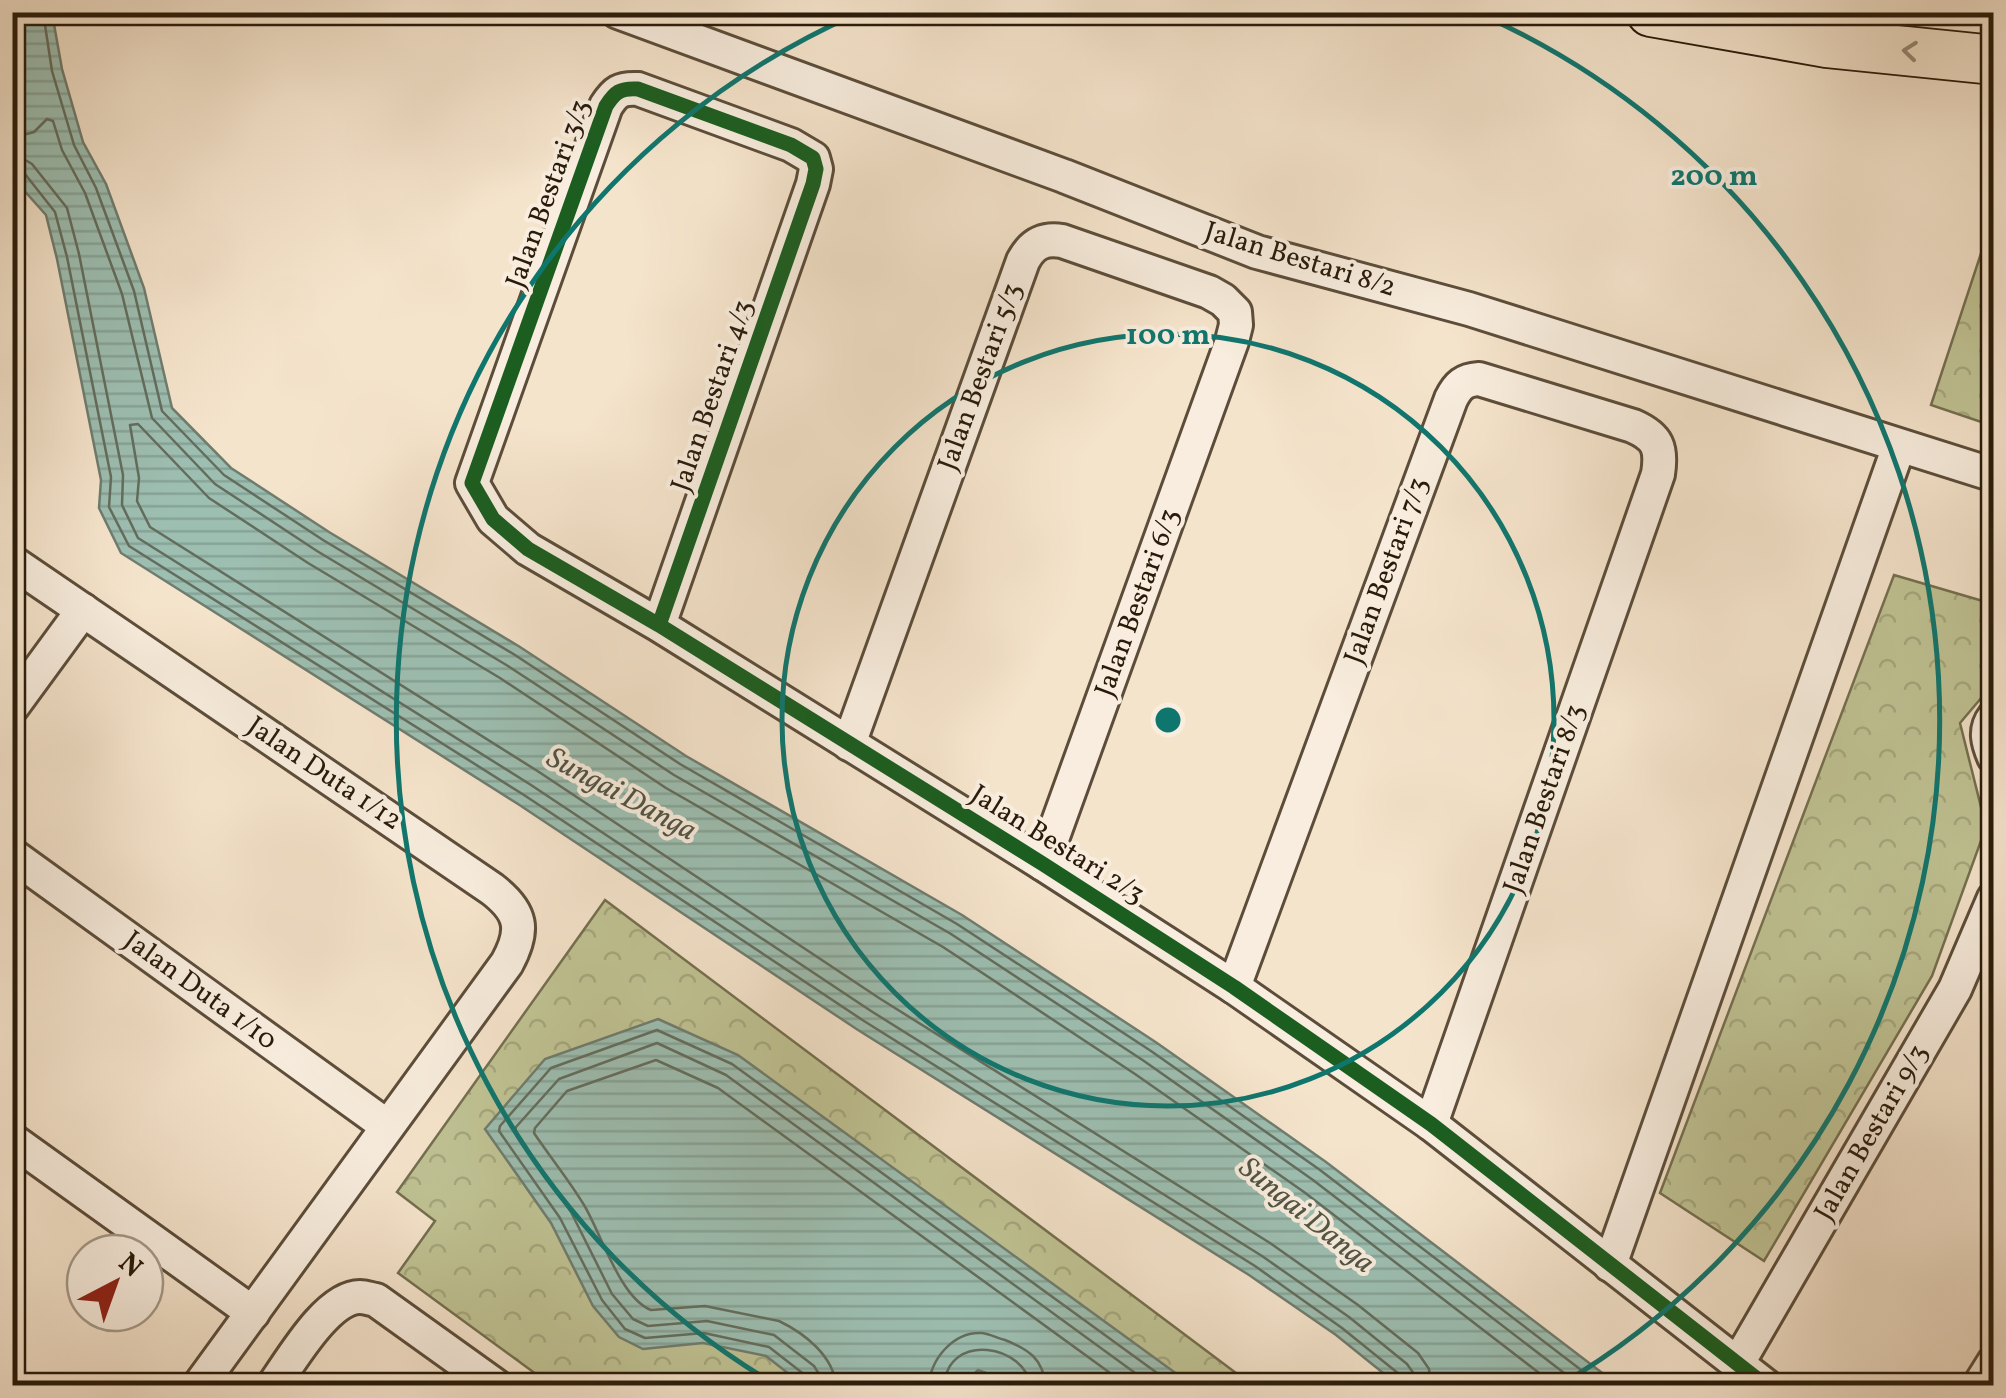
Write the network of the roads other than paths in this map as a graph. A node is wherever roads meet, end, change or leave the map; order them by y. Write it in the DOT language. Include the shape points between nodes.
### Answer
graph roads {
  1 [pos="618,12"];
  2 [pos="1651,12"];
  3 [pos="1994,60"];
  4 [pos="814,184"];
  5 [pos="1232,341"];
  6 [pos="1898,446"];
  7 [pos="1658,474"];
  8 [pos="1994,476"];
  9 [pos="472,483"];
  10 [pos="12,562"];
  11 [pos="83,610"];
  12 [pos="659,625"];
  13 [pos="12,707"];
  14 [pos="1994,717"];
  15 [pos="849,744"];
  16 [pos="1994,757"];
  17 [pos="12,855"];
  18 [pos="1044,864"];
  19 [pos="1994,898"];
  20 [pos="1234,987"];
  21 [pos="1431,1124"];
  22 [pos="387,1126"];
  23 [pos="12,1140"];
  24 [pos="1610,1265"];
  25 [pos="253,1313"];
  26 [pos="1994,1362"];
  27 [pos="1738,1363"];
  28 [pos="198,1386"];
  29 [pos="273,1386"];
  30 [pos="496,1386"];
  31 [pos="1766,1386"];
  32 [pos="1979,1386"];
  1 -- 6 [label="street, Jalan Bestari 8/2" via="1257,252 1469,309"];
  3 -- 2 [label="highway, one-way" via="1827,43"];
  4 -- 9 [label="street, Jalan Bestari 3/3" via="813,158 792,145 638,89 614,93"];
  4 -- 12 [label="street, Jalan Bestari 4/3"];
  5 -- 15 [label="street, Jalan Bestari 5/3" via="1235,312 1209,292 1062,241 1039,242 1030,250"];
  5 -- 18 [label="street, Jalan Bestari 6/3"];
  6 -- 8 [label="street, Jalan Bestari 8/2"];
  6 -- 24 [label="street"];
  7 -- 20 [label="street, Jalan Bestari 7/3" via="1657,442 1634,426 1479,379 1457,387"];
  7 -- 21 [label="street, Jalan Bestari 8/3"];
  9 -- 12 [label="street, Jalan Bestari 2/3" via="493,519 528,549"];
  10 -- 11 [label="street, Jalan Duta 1/12"];
  11 -- 13 [label="street"];
  11 -- 22 [label="street, Jalan Duta 1/12" via="510,903 519,923 517,944"];
  12 -- 15 [label="street, Jalan Bestari 2/3"];
  14 -- 16 [label="street" via="1987,740"];
  15 -- 18 [label="street, Jalan Bestari 2/3"];
  17 -- 22 [label="street, Jalan Duta 1/10"];
  18 -- 20 [label="street, Jalan Bestari 2/3"];
  19 -- 27 [label="street, Jalan Bestari 9/3" via="1955,989"];
  20 -- 21 [label="street, Jalan Bestari 2/3"];
  21 -- 24 [label="street, Jalan Bestari 2/3"];
  22 -- 25 [label="street"];
  23 -- 25 [label="street"];
  24 -- 27 [label="street, Jalan Bestari 2/3"];
  25 -- 28 [label="street"];
  26 -- 32 [label="street"];
  27 -- 31 [label="street, Jalan Bestari 2/3"];
  29 -- 30 [label="street" via="324,1317 358,1296 376,1300"];
}
